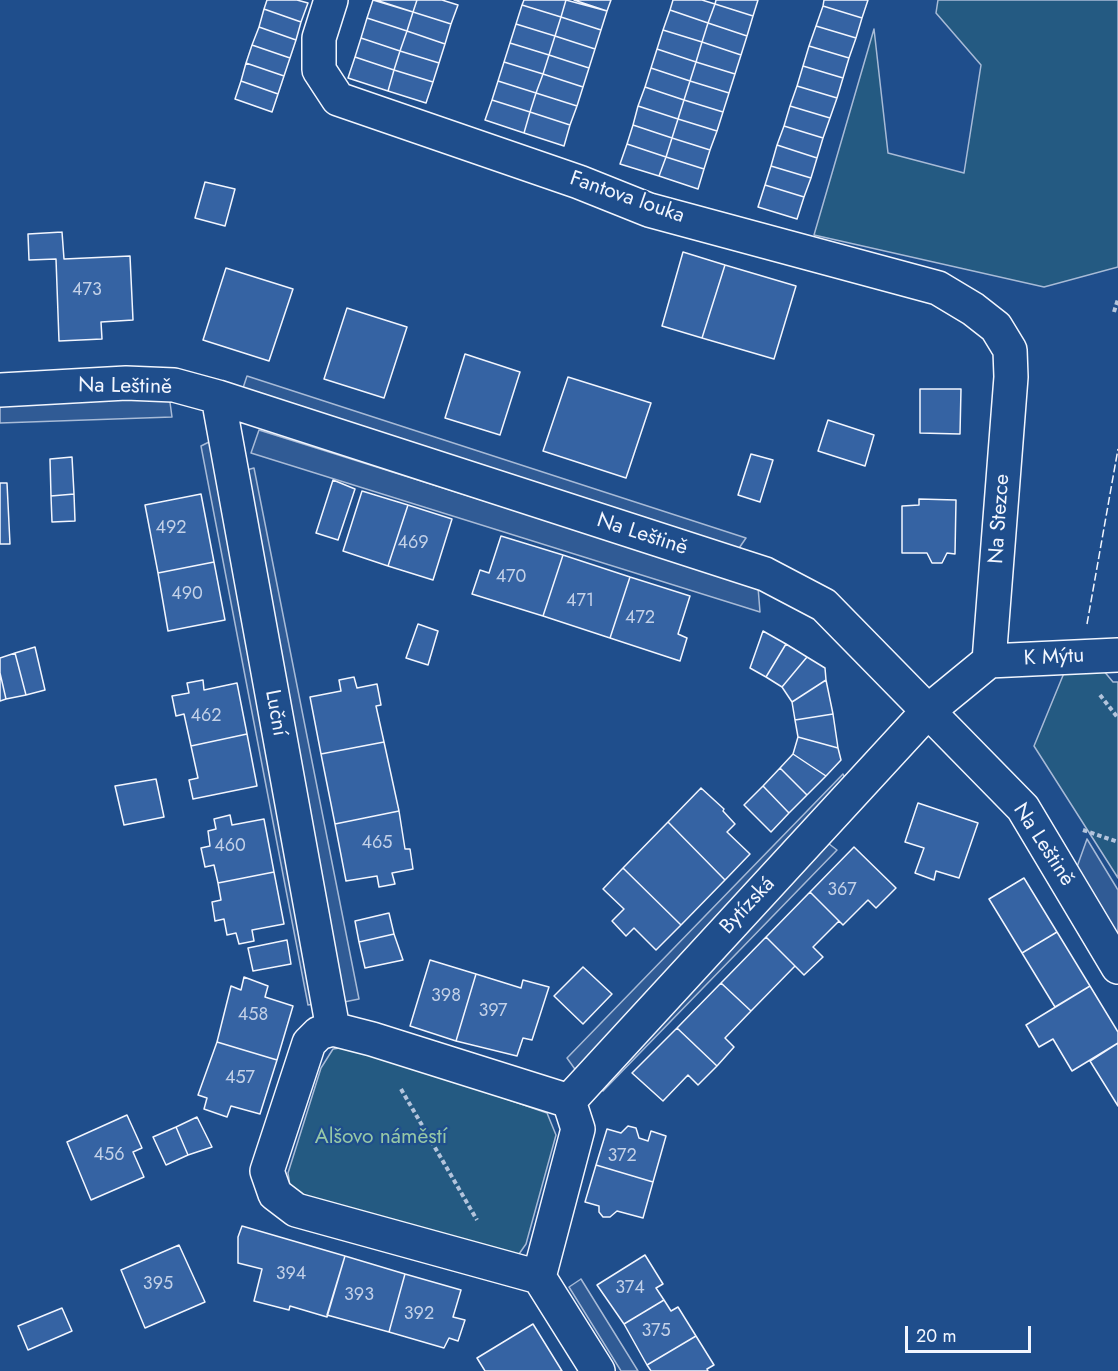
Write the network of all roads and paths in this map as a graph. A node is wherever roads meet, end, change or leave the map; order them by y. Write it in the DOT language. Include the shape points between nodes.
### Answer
graph roads {
  1 [pos="331,0"];
  2 [pos="1118,299"];
  3 [pos="1114,312"];
  4 [pos="1011,377"];
  5 [pos="0,390"];
  6 [pos="218,397"];
  7 [pos="1118,655"];
  8 [pos="990,661"];
  9 [pos="928,711"];
  10 [pos="1118,967"];
  11 [pos="333,1029"];
  12 [pos="372,1039"];
  13 [pos="568,1101"];
  14 [pos="505,1268"];
  15 [pos="539,1277"];
  16 [pos="598,1371"];
  1 -- 4 [label="street, Fantova louka" via="319,38 319,70 338,99 649,210 938,288 996,327 1010,350"];
  2 -- 3 [label="path"];
  4 -- 8 [label="street, Na Stezce"];
  5 -- 6 [label="street, Na Leštině" via="126,383 174,385"];
  6 -- 9 [label="street, Na Leštině" via="765,574 824,605"];
  6 -- 11 [label="street, Luční"];
  7 -- 8 [label="street, K Mýtu"];
  8 -- 9 [label="street, Bytízská"];
  9 -- 10 [label="street, Na Leštině" via="1023,808"];
  9 -- 13 [label="street, Bytízská"];
  11 -- 12 [label="street"];
  11 -- 14 [label="street" via="319,1033 309,1043 267,1172 275,1194 296,1210"];
  12 -- 13 [label="street"];
  12 -- 14 [label="path"];
  13 -- 15 [label="street" via="578,1129"];
  14 -- 15 [label="street"];
  15 -- 16 [label="street"];
}
